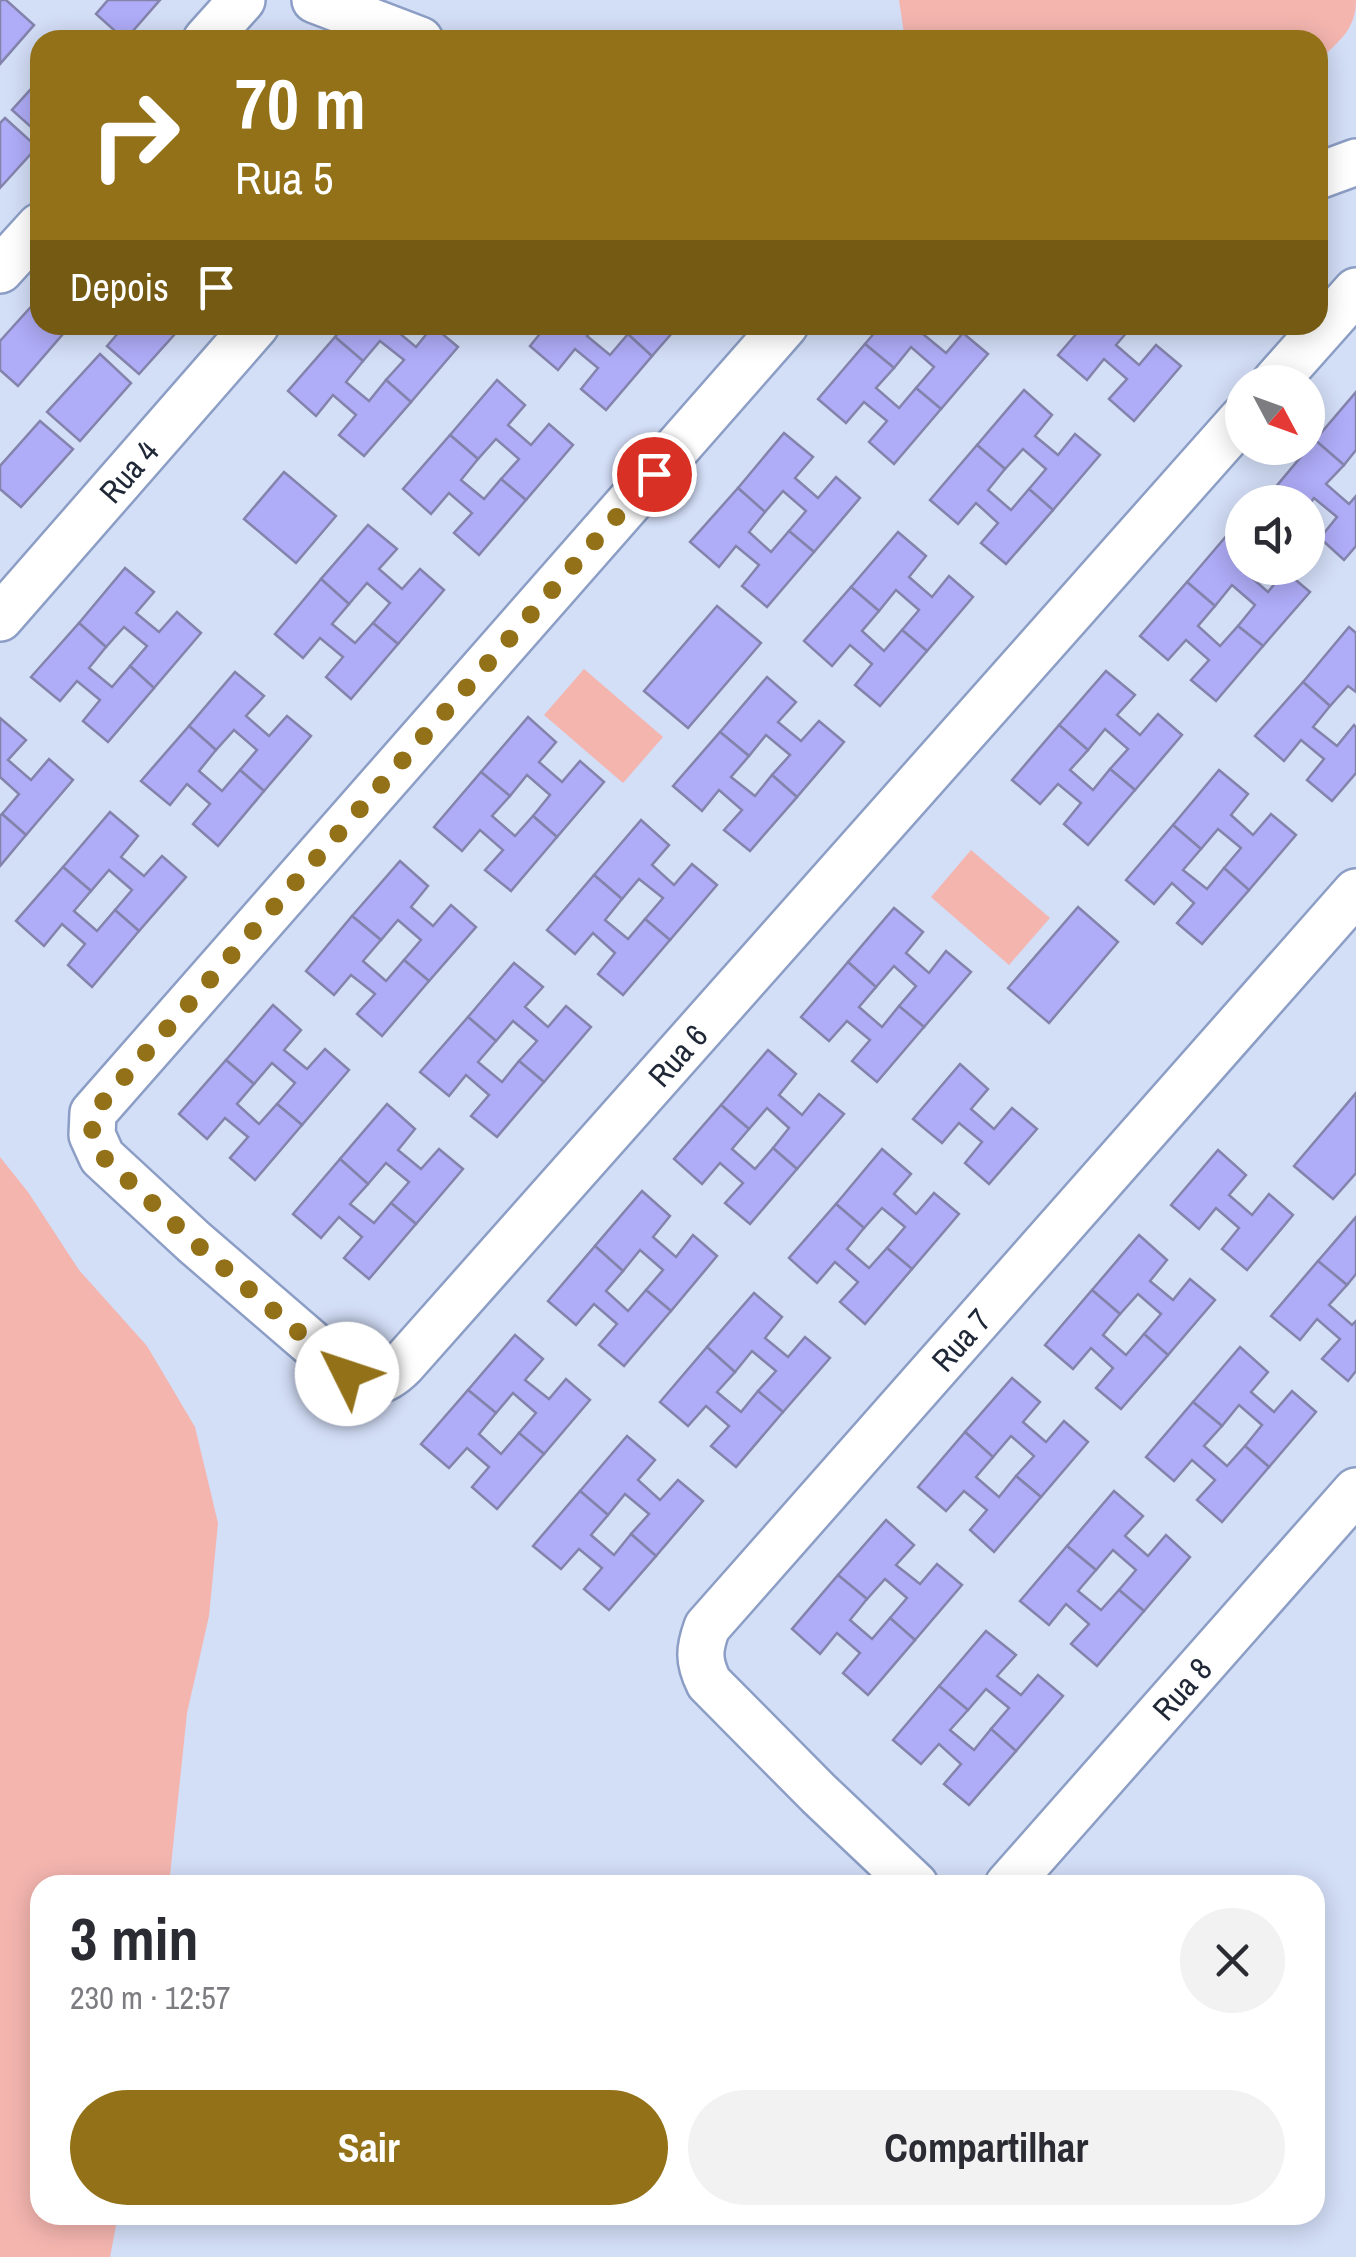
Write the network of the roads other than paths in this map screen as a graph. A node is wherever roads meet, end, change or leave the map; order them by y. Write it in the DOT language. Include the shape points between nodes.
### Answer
graph roads {
  1 [pos="242,0"];
  2 [pos="315,0"];
  3 [pos="215,30"];
  4 [pos="394,30"];
  5 [pos="1356,162"];
  6 [pos="1328,172"];
  7 [pos="30,237"];
  8 [pos="0,270"];
  9 [pos="1356,291"];
  10 [pos="1328,322"];
  11 [pos="247,335"];
  12 [pos="777,335"];
  13 [pos="1317,335"];
  14 [pos="1290,365"];
  15 [pos="1225,438"];
  16 [pos="0,618"];
  17 [pos="1356,892"];
  18 [pos="1356,1491"];
  19 [pos="904,1875"];
  20 [pos="1017,1875"];
  1 -- 3 [label="street"];
  2 -- 4 [label="street"];
  5 -- 6 [label="street"];
  7 -- 8 [label="street"];
  9 -- 10 [label="street"];
  11 -- 16 [label="street, Rua 4"];
  12 -- 15 [label="street, Rua 6" via="93,1113 92,1135 102,1156 347,1374 366,1383 386,1381"];
  13 -- 14 [label="street"];
  17 -- 19 [label="street, Rua 7" via="707,1626 699,1648 709,1683"];
  18 -- 20 [label="street, Rua 8"];
}
